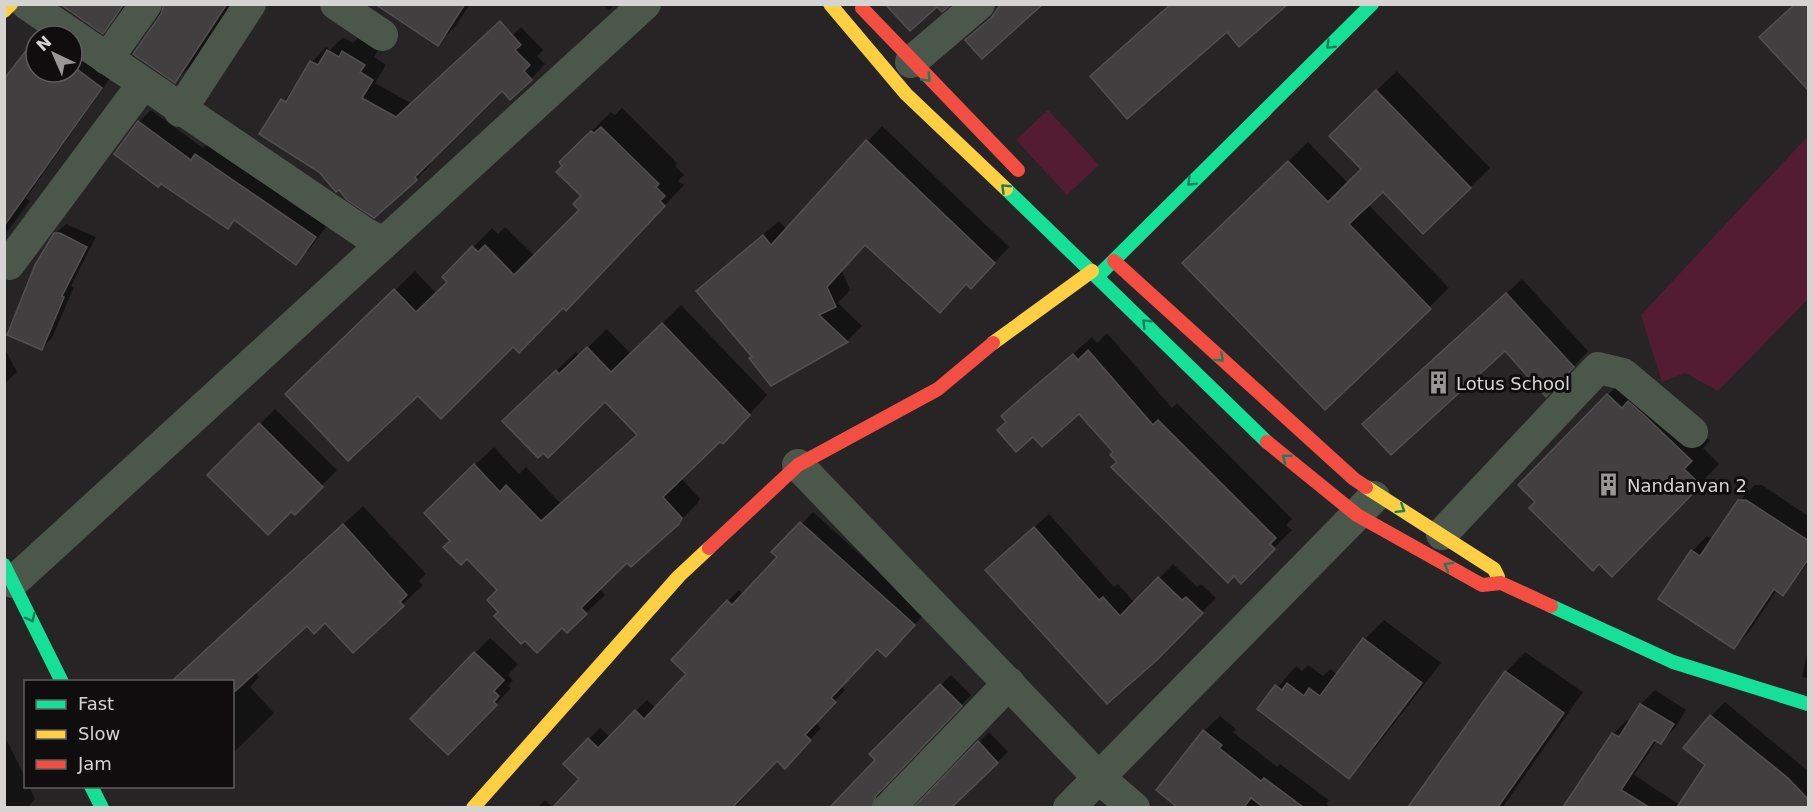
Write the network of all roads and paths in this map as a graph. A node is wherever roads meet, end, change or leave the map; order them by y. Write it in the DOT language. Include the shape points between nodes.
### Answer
graph roads {
  1 [pos="10,4"];
  2 [pos="27,4"];
  3 [pos="146,4"];
  4 [pos="250,4"];
  5 [pos="336,4"];
  6 [pos="645,4"];
  7 [pos="830,4"];
  8 [pos="859,4"];
  9 [pos="979,4"];
  10 [pos="1372,4"];
  11 [pos="4,11"];
  12 [pos="382,34"];
  13 [pos="107,59"];
  14 [pos="911,62"];
  15 [pos="143,84"];
  16 [pos="180,111"];
  17 [pos="1026,177"];
  18 [pos="383,243"];
  19 [pos="1113,260"];
  20 [pos="9,264"];
  21 [pos="1094,264"];
  22 [pos="1692,432"];
  23 [pos="798,465"];
  24 [pos="1367,504"];
  25 [pos="1442,534"];
  26 [pos="9,574"];
  27 [pos="1501,583"];
  28 [pos="62,680"];
  29 [pos="1009,683"];
  30 [pos="1809,704"];
  31 [pos="1099,778"];
  32 [pos="92,788"];
  33 [pos="102,807"];
  34 [pos="473,807"];
  35 [pos="889,807"];
  36 [pos="1070,807"];
  37 [pos="1134,807"];
  1 -- 11 [label="street"];
  2 -- 13 [label="street"];
  3 -- 13 [label="street"];
  4 -- 16 [label="street"];
  5 -- 12 [label="street"];
  6 -- 18 [label="street"];
  21 -- 7 [label="street, one-way" via="906,94"];
  8 -- 14 [label="street"];
  9 -- 14 [label="street"];
  10 -- 19 [label="street, one-way"];
  13 -- 15 [label="street"];
  14 -- 17 [label="street, one-way"];
  15 -- 16 [label="street"];
  15 -- 20 [label="street"];
  16 -- 18 [label="street"];
  18 -- 26 [label="street"];
  19 -- 21 [label="street"];
  19 -- 21 [label="street"];
  19 -- 24 [label="street, one-way" via="1354,479"];
  21 -- 23 [label="street" via="938,389"];
  24 -- 21 [label="street, one-way" via="1256,433"];
  22 -- 25 [label="street" via="1623,374 1598,368"];
  23 -- 29 [label="street"];
  23 -- 34 [label="street" via="679,576"];
  24 -- 25 [label="street, one-way"];
  27 -- 24 [label="street, one-way" via="1482,585"];
  24 -- 31 [label="street"];
  25 -- 27 [label="street" via="1494,568"];
  26 -- 28 [label="street, one-way"];
  27 -- 30 [label="street" via="1673,662"];
  29 -- 31 [label="street"];
  29 -- 35 [label="street"];
  31 -- 36 [label="street"];
  31 -- 37 [label="street"];
  32 -- 33 [label="street"];
}
